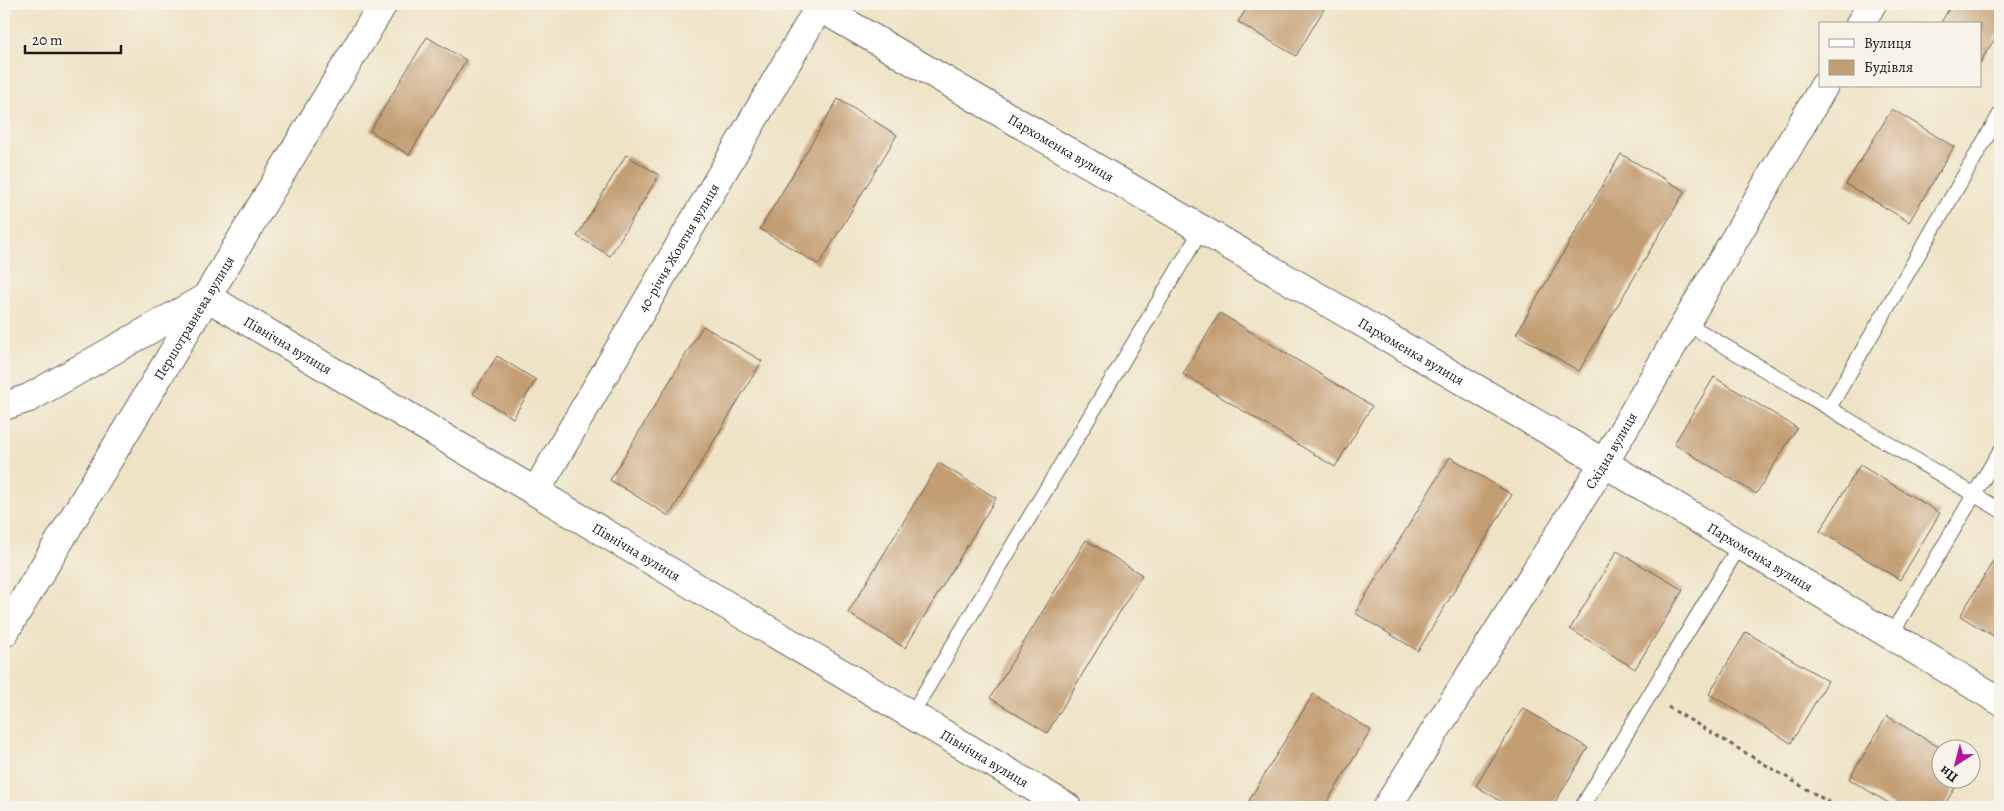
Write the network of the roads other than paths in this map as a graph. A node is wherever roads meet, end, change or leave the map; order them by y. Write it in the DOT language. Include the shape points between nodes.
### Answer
graph roads {
  1 [pos="383,4"];
  2 [pos="1872,4"];
  3 [pos="820,6"];
  4 [pos="1861,22"];
  5 [pos="1823,88"];
  6 [pos="2000,114"];
  7 [pos="1202,229"];
  8 [pos="207,297"];
  9 [pos="1686,323"];
  10 [pos="4,406"];
  11 [pos="1829,408"];
  12 [pos="2000,451"];
  13 [pos="1604,463"];
  14 [pos="536,491"];
  15 [pos="1974,494"];
  16 [pos="2000,510"];
  17 [pos="1740,545"];
  18 [pos="4,633"];
  19 [pos="1890,635"];
  20 [pos="2000,701"];
  21 [pos="911,715"];
  22 [pos="1067,807"];
  23 [pos="1387,807"];
  24 [pos="1582,807"];
  1 -- 8 [label="street, Першотравнева вулиця"];
  2 -- 4 [label="street"];
  3 -- 7 [label="street, Пархоменка вулиця"];
  3 -- 14 [label="street, 40-річчя Жовтня вулиця"];
  5 -- 9 [label="street, Східна вулиця"];
  6 -- 11 [label="lane"];
  7 -- 13 [label="street, Пархоменка вулиця"];
  7 -- 21 [label="lane"];
  8 -- 10 [label="street" via="29,398"];
  8 -- 14 [label="street, Північна вулиця"];
  8 -- 18 [label="street, Першотравнева вулиця"];
  9 -- 11 [label="lane"];
  9 -- 13 [label="street, Східна вулиця"];
  11 -- 15 [label="lane"];
  12 -- 15 [label="lane"];
  13 -- 17 [label="street, Пархоменка вулиця"];
  13 -- 23 [label="street, Східна вулиця"];
  14 -- 21 [label="street, Північна вулиця"];
  15 -- 16 [label="lane"];
  15 -- 19 [label="lane"];
  17 -- 19 [label="street, Пархоменка вулиця"];
  17 -- 24 [label="lane"];
  19 -- 20 [label="street, Пархоменка вулиця"];
  21 -- 22 [label="street, Північна вулиця"];
}
